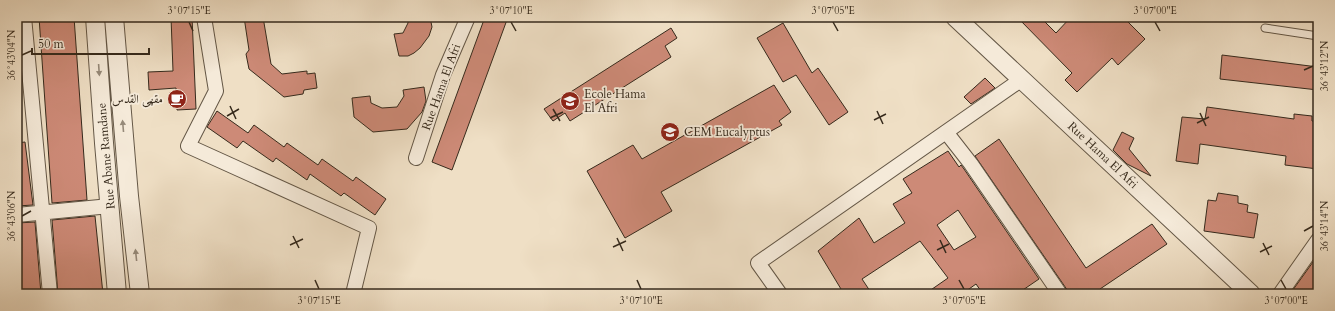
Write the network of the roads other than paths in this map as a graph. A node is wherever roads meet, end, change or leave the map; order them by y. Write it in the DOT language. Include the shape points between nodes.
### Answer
graph roads {
  1 [pos="24,17"];
  2 [pos="95,17"];
  3 [pos="114,17"];
  4 [pos="204,17"];
  5 [pos="468,17"];
  6 [pos="955,17"];
  7 [pos="1265,28"];
  8 [pos="1318,36"];
  9 [pos="1022,79"];
  10 [pos="946,132"];
  11 [pos="416,158"];
  12 [pos="110,206"];
  13 [pos="43,213"];
  14 [pos="17,215"];
  15 [pos="1318,240"];
  16 [pos="50,294"];
  17 [pos="117,294"];
  18 [pos="140,294"];
  19 [pos="353,294"];
  20 [pos="780,294"];
  21 [pos="1060,294"];
  22 [pos="1251,294"];
  23 [pos="1280,294"];
  1 -- 13 [label="street"];
  2 -- 12 [label="street, Rue Abane Ramdane, one-way"];
  18 -- 3 [label="street, one-way"];
  4 -- 19 [label="street" via="216,91 188,146 369,228"];
  5 -- 11 [label="street, Rue Hama El Afri" via="443,75"];
  6 -- 9 [label="street, Rue Hama El Afri"];
  7 -- 8 [label="lane"];
  9 -- 10 [label="street"];
  9 -- 22 [label="street, Rue Hama El Afri"];
  10 -- 20 [label="street" via="758,262"];
  10 -- 21 [label="street" via="971,164"];
  12 -- 13 [label="street"];
  12 -- 17 [label="street, Rue Abane Ramdane"];
  13 -- 14 [label="street"];
  13 -- 16 [label="street"];
  15 -- 23 [label="street"];
}
